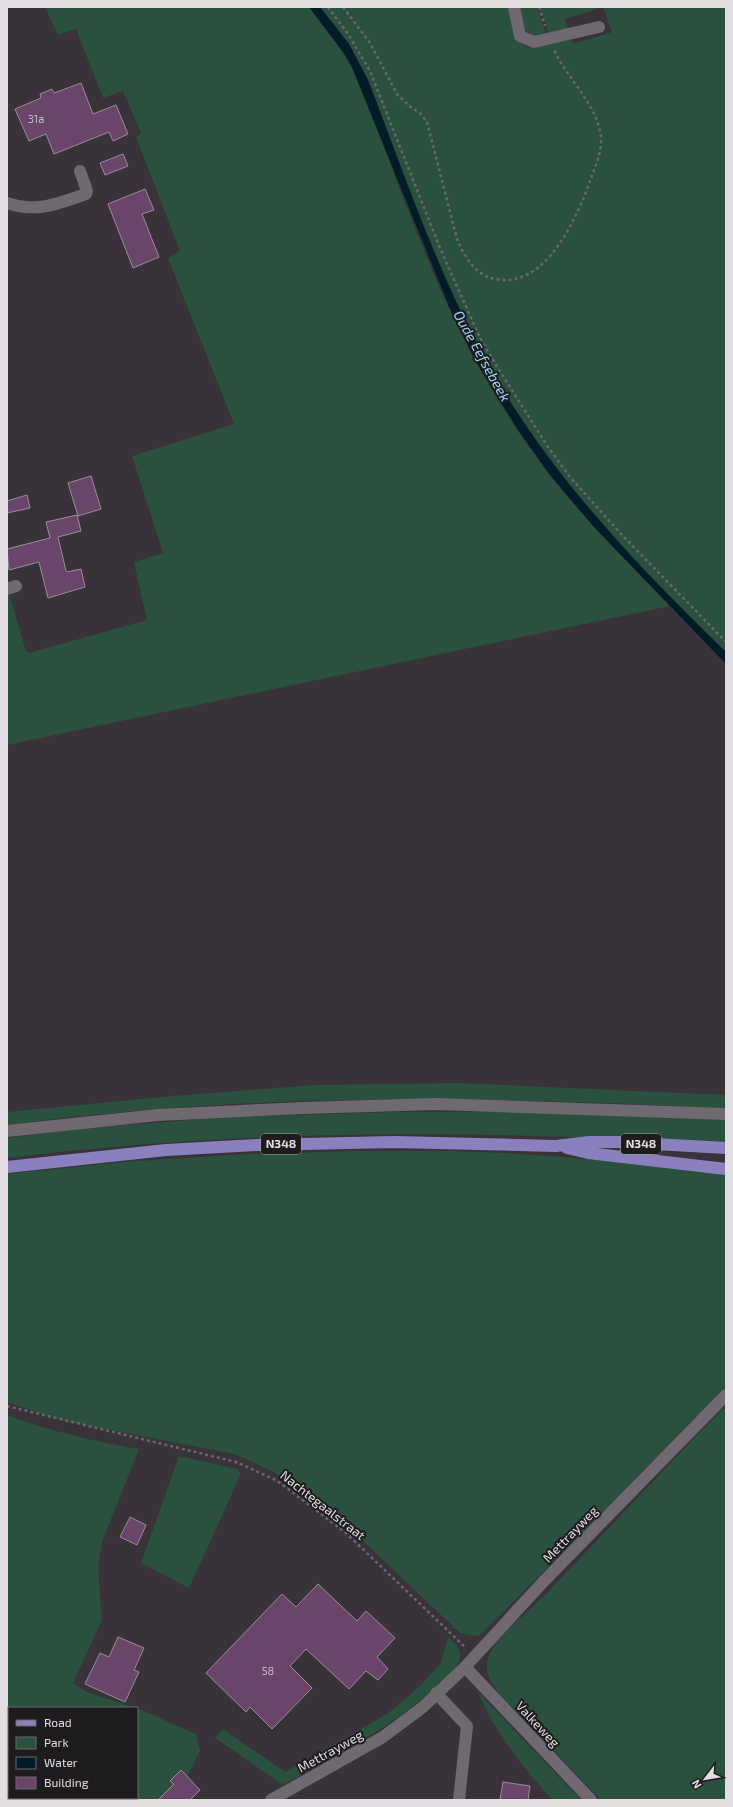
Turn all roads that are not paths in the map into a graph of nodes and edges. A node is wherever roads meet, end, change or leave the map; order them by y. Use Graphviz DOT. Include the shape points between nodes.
graph roads {
  1 [pos="514,7"];
  2 [pos="598,27"];
  3 [pos="80,171"];
  4 [pos="7,203"];
  5 [pos="726,1114"];
  6 [pos="7,1131"];
  7 [pos="556,1146"];
  8 [pos="726,1148"];
  9 [pos="7,1167"];
  10 [pos="726,1169"];
  11 [pos="726,1395"];
  12 [pos="465,1667"];
  13 [pos="436,1693"];
  14 [pos="271,1800"];
  15 [pos="459,1800"];
  16 [pos="591,1800"];
  1 -- 2 [label="street" via="520,36 534,42"];
  3 -- 4 [label="street" via="86,194 41,208 24,208"];
  5 -- 6 [label="street" via="436,1104 158,1115"];
  7 -- 8 [label="main road, N348" via="619,1142"];
  7 -- 9 [label="main road, N348" via="394,1142 257,1145 166,1150"];
  7 -- 10 [label="main road, N348" via="588,1153"];
  11 -- 12 [label="street, Mettrayweg"];
  12 -- 13 [label="street, Mettrayweg"];
  12 -- 16 [label="street, Valkeweg"];
  13 -- 14 [label="street, Mettrayweg" via="407,1720 383,1737"];
  13 -- 15 [label="street" via="467,1726"];
}
